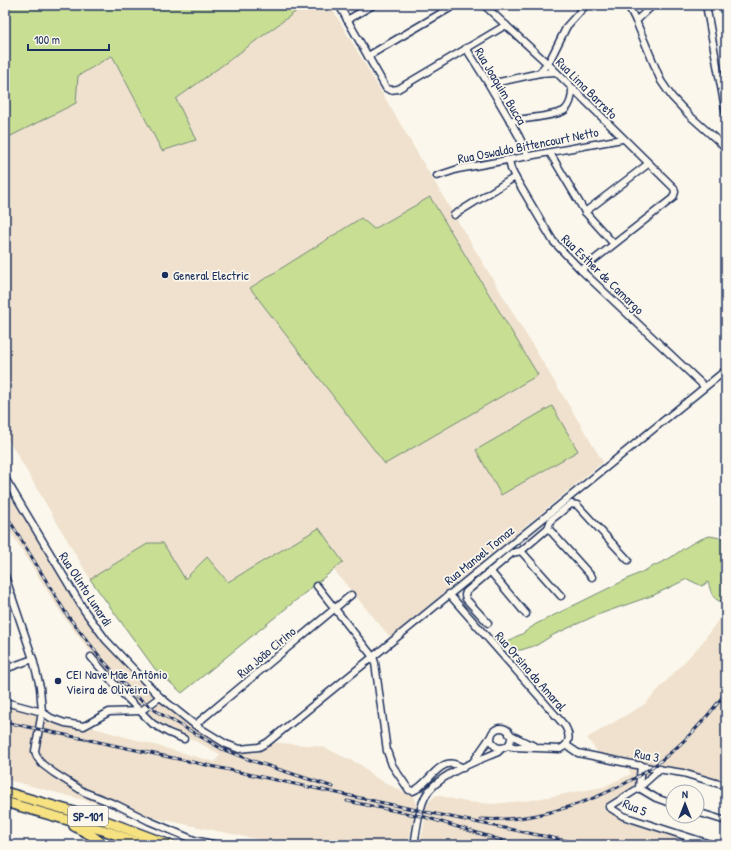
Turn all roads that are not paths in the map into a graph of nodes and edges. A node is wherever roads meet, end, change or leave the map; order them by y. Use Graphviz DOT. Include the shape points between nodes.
graph roads {
  1 [pos="338,5"];
  2 [pos="373,5"];
  3 [pos="455,5"];
  4 [pos="484,5"];
  5 [pos="575,5"];
  6 [pos="586,5"];
  7 [pos="628,5"];
  8 [pos="653,5"];
  9 [pos="706,5"];
  10 [pos="581,10"];
  11 [pos="347,20"];
  12 [pos="636,21"];
  13 [pos="506,25"];
  14 [pos="466,48"];
  15 [pos="368,56"];
  16 [pos="548,64"];
  17 [pos="555,72"];
  18 [pos="540,73"];
  19 [pos="490,84"];
  20 [pos="572,90"];
  21 [pos="578,95"];
  22 [pos="572,98"];
  23 [pos="726,114"];
  24 [pos="510,121"];
  25 [pos="622,139"];
  26 [pos="726,148"];
  27 [pos="550,153"];
  28 [pos="527,157"];
  29 [pos="509,160"];
  30 [pos="648,164"];
  31 [pos="437,176"];
  32 [pos="515,177"];
  33 [pos="585,212"];
  34 [pos="454,215"];
  35 [pos="613,243"];
  36 [pos="580,270"];
  37 [pos="726,370"];
  38 [pos="704,386"];
  39 [pos="5,478"];
  40 [pos="548,528"];
  41 [pos="520,536"];
  42 [pos="528,545"];
  43 [pos="521,551"];
  44 [pos="628,560"];
  45 [pos="490,571"];
  46 [pos="5,577"];
  47 [pos="592,577"];
  48 [pos="317,586"];
  49 [pos="449,594"];
  50 [pos="351,595"];
  51 [pos="560,596"];
  52 [pos="335,608"];
  53 [pos="526,614"];
  54 [pos="488,623"];
  55 [pos="91,657"];
  56 [pos="373,657"];
  57 [pos="33,659"];
  58 [pos="5,669"];
  59 [pos="160,697"];
  60 [pos="5,702"];
  61 [pos="141,711"];
  62 [pos="42,712"];
  63 [pos="195,725"];
  64 [pos="509,734"];
  65 [pos="491,736"];
  66 [pos="184,738"];
  67 [pos="268,742"];
  68 [pos="566,745"];
  69 [pos="504,747"];
  70 [pos="540,747"];
  71 [pos="472,764"];
  72 [pos="641,765"];
  73 [pos="463,768"];
  74 [pos="660,769"];
  75 [pos="726,786"];
  76 [pos="639,788"];
  77 [pos="5,792"];
  78 [pos="665,801"];
  79 [pos="5,802"];
  80 [pos="705,814"];
  81 [pos="57,817"];
  82 [pos="726,821"];
  83 [pos="104,845"];
  84 [pos="145,845"];
  85 [pos="170,845"];
  86 [pos="218,845"];
  87 [pos="414,845"];
  88 [pos="713,845"];
  1 -- 11 [label="street"];
  2 -- 11 [label="street"];
  3 -- 15 [label="street"];
  4 -- 13 [label="street, Rua Lima Barreto"];
  5 -- 10 [label="street"];
  6 -- 10 [label="street"];
  7 -- 12 [label="street"];
  8 -- 12 [label="street"];
  9 -- 23 [label="street"];
  10 -- 16 [label="street" via="567,26"];
  11 -- 15 [label="street"];
  12 -- 26 [label="street" via="661,81 672,97"];
  13 -- 14 [label="street"];
  13 -- 16 [label="street, Rua Lima Barreto"];
  14 -- 15 [label="street" via="398,89 390,90 386,88"];
  14 -- 19 [label="street, Rua Joaquim Bucca"];
  16 -- 17 [label="street, Rua Lima Barreto"];
  16 -- 18 [label="street"];
  17 -- 18 [label="street"];
  17 -- 20 [label="street, Rua Lima Barreto"];
  18 -- 19 [label="street"];
  19 -- 24 [label="street, Rua Joaquim Bucca"];
  20 -- 21 [label="street, Rua Lima Barreto"];
  20 -- 22 [label="street"];
  21 -- 22 [label="street"];
  21 -- 25 [label="street, Rua Lima Barreto"];
  22 -- 24 [label="street" via="567,108 561,112"];
  24 -- 28 [label="street, Rua Joaquim Bucca" via="525,147"];
  25 -- 27 [label="street, Rua Oswaldo Bittencourt Netto"];
  25 -- 30 [label="street, Rua Lima Barreto"];
  27 -- 28 [label="street, Rua Oswaldo Bittencourt Netto"];
  27 -- 33 [label="street"];
  28 -- 29 [label="street, Rua Oswaldo Bittencourt Netto"];
  29 -- 31 [label="street, Rua Oswaldo Bittencourt Netto" via="458,169"];
  29 -- 32 [label="street, Rua Esther de Camargo"];
  30 -- 33 [label="street"];
  30 -- 35 [label="street, Rua Lima Barreto" via="674,188 673,198"];
  32 -- 34 [label="street"];
  32 -- 36 [label="street, Rua Esther de Camargo" via="553,241"];
  33 -- 35 [label="street"];
  35 -- 36 [label="street"];
  36 -- 38 [label="street, Rua Esther de Camargo"];
  37 -- 38 [label="street, Rua Manoel Tomaz"];
  38 -- 41 [label="street, Rua Manoel Tomaz"];
  39 -- 59 [label="street, Rua Olinto Lunardi" via="84,610 106,640"];
  40 -- 42 [label="street"];
  40 -- 44 [label="street" via="551,520 571,504 575,504"];
  40 -- 47 [label="street"];
  41 -- 42 [label="street"];
  41 -- 49 [label="street, Rua Manoel Tomaz"];
  42 -- 43 [label="street"];
  43 -- 45 [label="street" via="512,553"];
  43 -- 51 [label="street"];
  45 -- 53 [label="street"];
  45 -- 54 [label="street" via="465,595"];
  46 -- 57 [label="street"];
  48 -- 52 [label="street"];
  49 -- 56 [label="street, Rua Manoel Tomaz"];
  49 -- 68 [label="street, Rua Orsina do Amaral" via="565,726 569,732"];
  50 -- 52 [label="street, Rua João Cirino"];
  52 -- 56 [label="street"];
  52 -- 63 [label="street, Rua João Cirino"];
  55 -- 61 [label="street"];
  56 -- 67 [label="street, Rua Manoel Tomaz"];
  56 -- 73 [label="street" via="389,759 408,790 417,790 447,764"];
  57 -- 58 [label="street"];
  57 -- 62 [label="street" via="40,687"];
  59 -- 61 [label="street"];
  59 -- 63 [label="street, Rua Olinto Lunardi"];
  60 -- 62 [label="street"];
  61 -- 62 [label="street" via="109,712 84,726 51,718"];
  61 -- 66 [label="street" via="153,724"];
  62 -- 86 [label="street" via="35,751 37,757 54,773 89,794 149,821 194,840"];
  63 -- 67 [label="street, Rua Olinto Lunardi" via="239,749 259,747"];
  64 -- 65 [label="street" via="499,728"];
  64 -- 69 [label="street" via="510,739"];
  64 -- 70 [label="street"];
  65 -- 69 [label="street" via="495,746"];
  65 -- 71 [label="street"];
  68 -- 70 [label="street" via="560,749"];
  68 -- 72 [label="street, Rua 3" via="578,753"];
  69 -- 70 [label="street"];
  69 -- 71 [label="street"];
  71 -- 73 [label="street"];
  72 -- 74 [label="street, Rua 3"];
  72 -- 76 [label="street"];
  73 -- 87 [label="street" via="436,783 426,795"];
  74 -- 75 [label="street, Rua 3"];
  74 -- 76 [label="street, Rua 5"];
  76 -- 78 [label="street"];
  76 -- 88 [label="street, Rua 5" via="609,807 622,816"];
  77 -- 85 [label="highway, SP-101" via="106,822"];
  79 -- 81 [label="highway, SP-101"];
  80 -- 82 [label="street"];
  81 -- 83 [label="highway"];
  81 -- 84 [label="highway, SP-101"];
}
